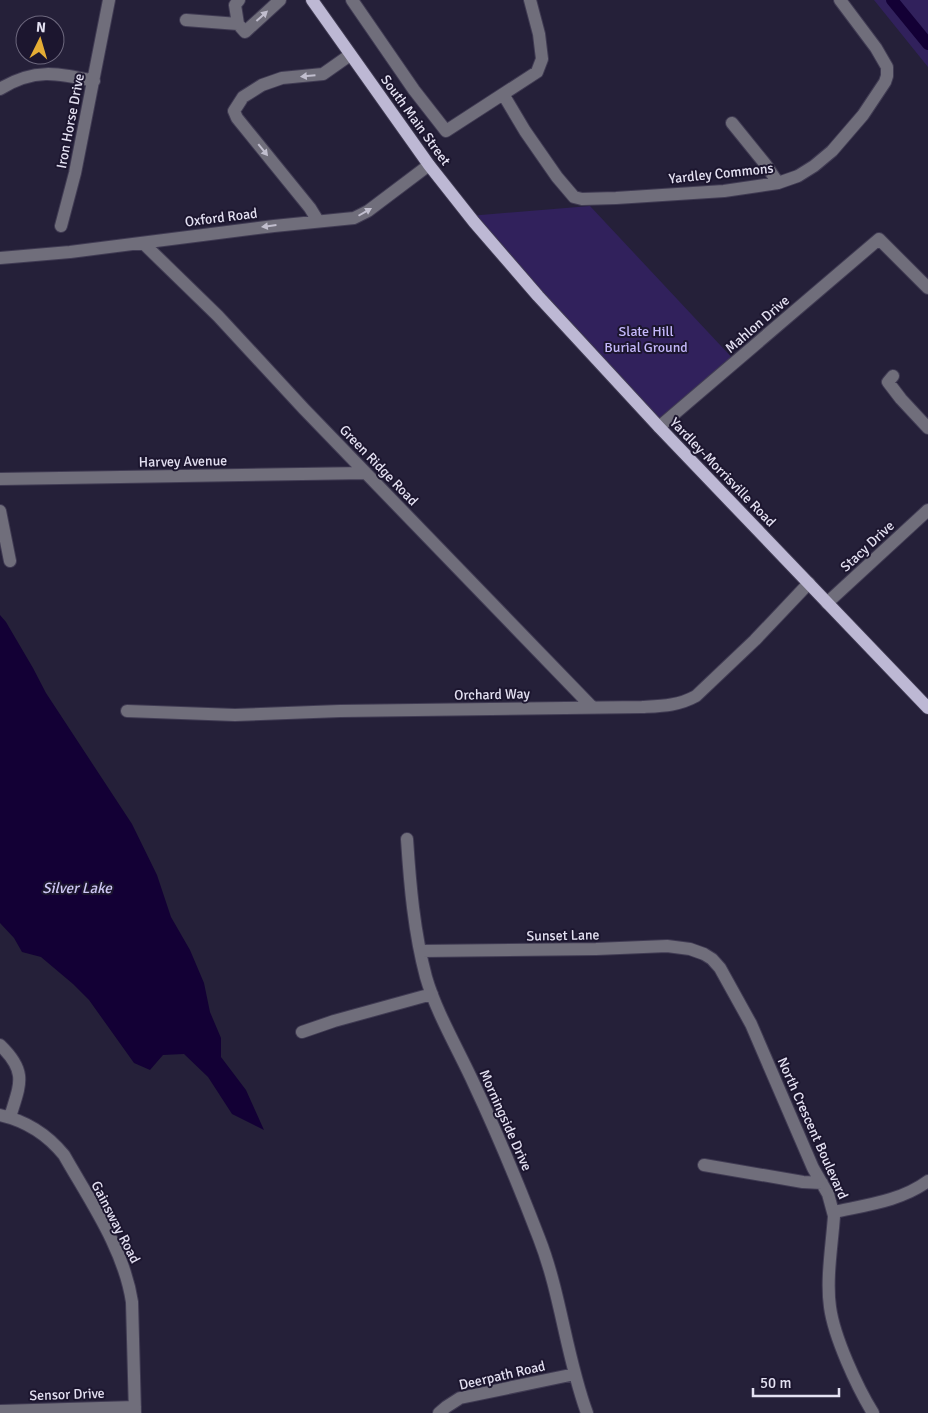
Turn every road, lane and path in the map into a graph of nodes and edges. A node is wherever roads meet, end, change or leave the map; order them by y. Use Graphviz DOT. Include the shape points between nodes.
graph roads {
  1 [pos="109,0"];
  2 [pos="239,0"];
  3 [pos="280,0"];
  4 [pos="312,0"];
  5 [pos="352,0"];
  6 [pos="530,0"];
  7 [pos="840,0"];
  8 [pos="186,20"];
  9 [pos="238,24"];
  10 [pos="350,55"];
  11 [pos="94,81"];
  12 [pos="0,89"];
  13 [pos="503,94"];
  14 [pos="732,124"];
  15 [pos="429,165"];
  16 [pos="778,184"];
  17 [pos="318,221"];
  18 [pos="62,226"];
  19 [pos="143,243"];
  20 [pos="500,253"];
  21 [pos="0,258"];
  22 [pos="928,288"];
  23 [pos="893,376"];
  24 [pos="659,427"];
  25 [pos="928,428"];
  26 [pos="366,474"];
  27 [pos="0,479"];
  28 [pos="928,510"];
  29 [pos="0,511"];
  30 [pos="10,561"];
  31 [pos="809,583"];
  32 [pos="827,603"];
  33 [pos="593,708"];
  34 [pos="928,708"];
  35 [pos="127,711"];
  36 [pos="407,839"];
  37 [pos="421,951"];
  38 [pos="704,954"];
  39 [pos="432,994"];
  40 [pos="302,1032"];
  41 [pos="0,1045"];
  42 [pos="5,1116"];
  43 [pos="704,1165"];
  44 [pos="928,1181"];
  45 [pos="822,1183"];
  46 [pos="834,1212"];
  47 [pos="575,1374"];
  48 [pos="135,1410"];
  49 [pos="0,1411"];
  50 [pos="439,1413"];
  51 [pos="587,1413"];
  52 [pos="873,1413"];
  1 -- 11 [label="street, Iron Horse Drive"];
  2 -- 9 [label="street" via="235,5"];
  9 -- 3 [label="street, one-way" via="245,32"];
  4 -- 10 [label="main road, South Main Street"];
  5 -- 13 [label="street" via="446,132"];
  6 -- 13 [label="street" via="542,59 537,72"];
  7 -- 16 [label="street, Yardley Commons" via="887,67 885,82 863,115 832,150 814,166"];
  8 -- 9 [label="street"];
  10 -- 15 [label="main road, South Main Street"];
  10 -- 17 [label="street, one-way" via="323,74 282,78 262,85 243,97 234,111"];
  11 -- 12 [label="street" via="66,75 31,75"];
  11 -- 18 [label="street, Iron Horse Drive"];
  13 -- 16 [label="street, Yardley Commons" via="546,162 574,197 616,198"];
  14 -- 16 [label="street"];
  17 -- 15 [label="street, Oxford Road, one-way" via="354,218 368,211"];
  15 -- 20 [label="main road, South Main Street"];
  17 -- 19 [label="street, Oxford Road, one-way"];
  19 -- 21 [label="street, Oxford Road"];
  19 -- 26 [label="street, Green Ridge Road" via="218,316"];
  20 -- 24 [label="main road, Yardley-Morrisville Road"];
  22 -- 24 [label="street, Mahlon Drive" via="879,239"];
  23 -- 25 [label="street" via="888,382"];
  24 -- 31 [label="main road, Yardley-Morrisville Road"];
  26 -- 27 [label="street, Harvey Avenue"];
  26 -- 33 [label="street, Green Ridge Road"];
  28 -- 32 [label="street, Stacy Drive"];
  29 -- 30 [label="street"];
  31 -- 32 [label="main road, Yardley-Morrisville Road"];
  31 -- 33 [label="street, Orchard Way" via="755,640 686,702 664,706"];
  32 -- 34 [label="main road, Yardley-Morrisville Road"];
  33 -- 35 [label="street, Orchard Way" via="236,715"];
  36 -- 37 [label="street, Morningside Drive"];
  37 -- 38 [label="street, Sunset Lane" via="678,946"];
  37 -- 39 [label="street, Morningside Drive"];
  38 -- 45 [label="street, North Crescent Boulevard" via="720,968 752,1024"];
  39 -- 40 [label="street"];
  39 -- 47 [label="street, Morningside Drive" via="540,1240 553,1278"];
  41 -- 42 [label="street" via="18,1065 20,1075 18,1092"];
  42 -- 48 [label="street, Gainsway Road" via="47,1136 64,1155 119,1255 132,1302"];
  43 -- 45 [label="street"];
  44 -- 46 [label="street" via="888,1200"];
  45 -- 46 [label="street, North Crescent Boulevard"];
  46 -- 52 [label="street, North Crescent Boulevard" via="830,1307 852,1372"];
  47 -- 50 [label="street, Deerpath Road" via="460,1398"];
  47 -- 51 [label="street, Morningside Drive"];
  48 -- 49 [label="street, Sensor Drive"];
}
